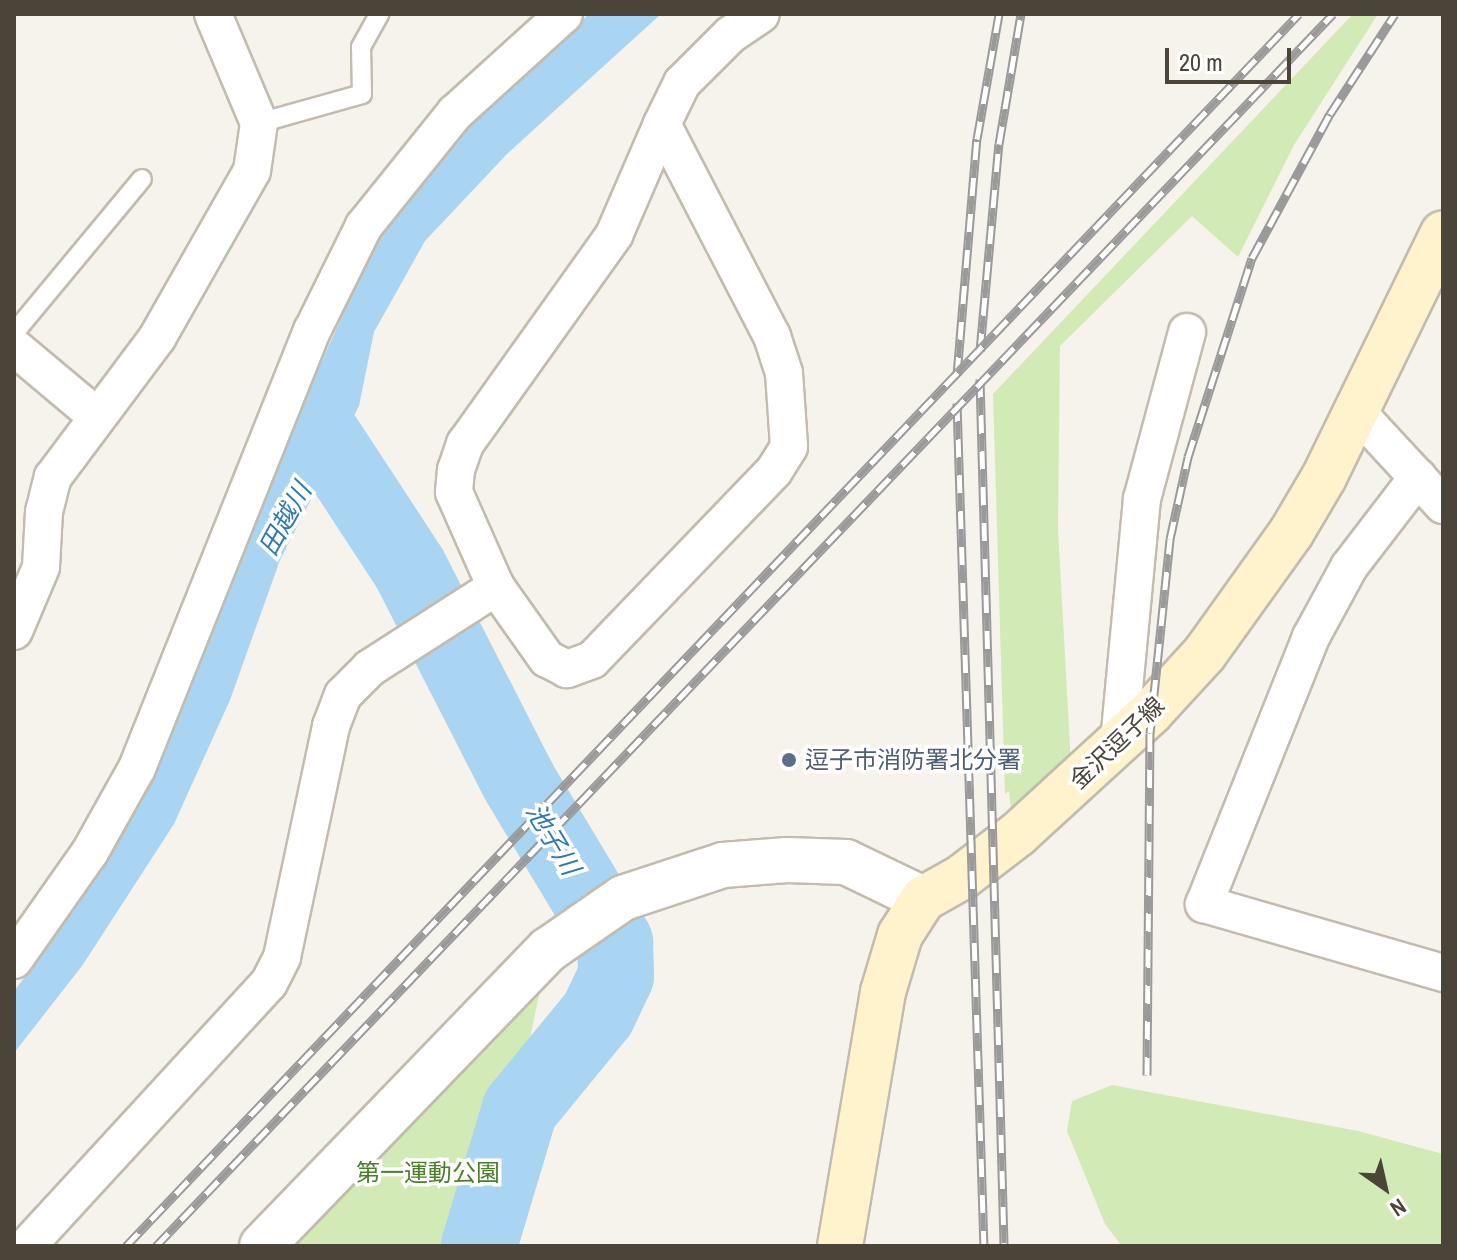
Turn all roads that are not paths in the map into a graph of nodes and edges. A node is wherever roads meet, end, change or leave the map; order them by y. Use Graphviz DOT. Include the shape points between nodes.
graph roads {
  1 [pos="213,14"];
  2 [pos="379,14"];
  3 [pos="564,14"];
  4 [pos="761,14"];
  5 [pos="259,123"];
  6 [pos="662,124"];
  7 [pos="142,179"];
  8 [pos="1443,233"];
  9 [pos="1187,332"];
  10 [pos="14,333"];
  11 [pos="14,347"];
  12 [pos="1357,412"];
  13 [pos="95,415"];
  14 [pos="1418,477"];
  15 [pos="1443,505"];
  16 [pos="496,587"];
  17 [pos="14,631"];
  18 [pos="1119,742"];
  19 [pos="923,899"];
  20 [pos="14,960"];
  21 [pos="1443,973"];
  22 [pos="27,1246"];
  23 [pos="262,1246"];
  24 [pos="840,1246"];
  1 -- 5 [label="street"];
  2 -- 5 [label="lane" via="361,47 362,94"];
  3 -- 20 [label="street" via="455,113 364,226 312,331 137,768 90,852"];
  4 -- 6 [label="street" via="730,35 682,83"];
  5 -- 13 [label="street" via="252,171 204,262 157,338"];
  6 -- 16 [label="street" via="614,235 465,444 454,492"];
  6 -- 16 [label="street" via="696,180 772,336 789,411 789,447 774,471 592,660 567,669 547,659"];
  7 -- 10 [label="lane"];
  8 -- 12 [label="main road, 金沢逗子線"];
  9 -- 18 [label="street" via="1142,499"];
  11 -- 13 [label="street"];
  12 -- 14 [label="street"];
  12 -- 18 [label="main road, 金沢逗子線" via="1255,587 1205,653"];
  13 -- 17 [label="street" via="53,477 44,512 41,567"];
  14 -- 15 [label="street"];
  14 -- 21 [label="street" via="1349,567 1311,637 1204,904"];
  16 -- 22 [label="street" via="370,668 339,705 282,957 269,983"];
  18 -- 19 [label="main road, 金沢逗子線" via="1018,834"];
  19 -- 23 [label="street" via="846,862 723,865 650,887 597,912 548,950"];
  19 -- 24 [label="main road, 金沢逗子線" via="900,935 883,992"];
}
